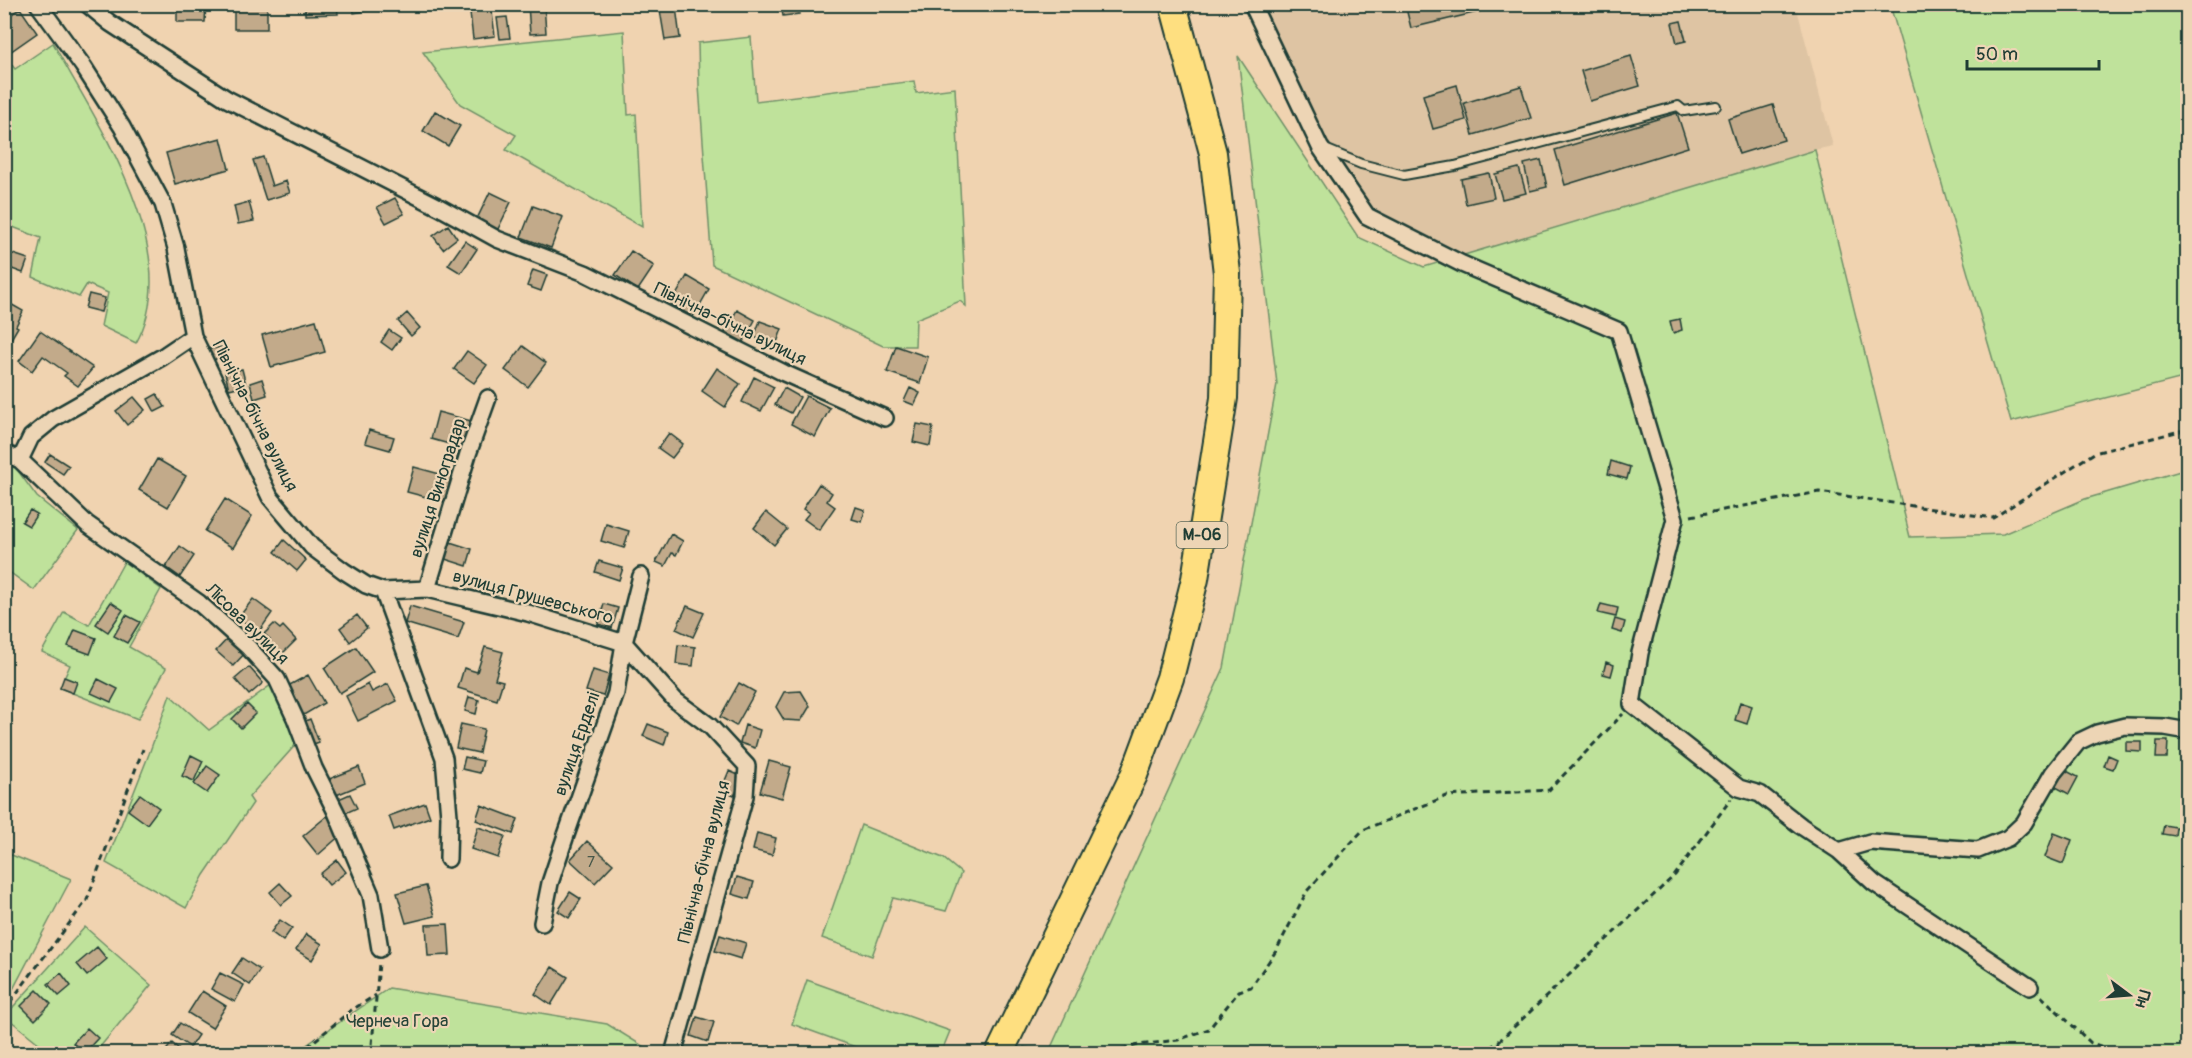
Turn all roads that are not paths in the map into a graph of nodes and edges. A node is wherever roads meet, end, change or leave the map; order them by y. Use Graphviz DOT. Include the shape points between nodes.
graph roads {
  1 [pos="38,4"];
  2 [pos="87,4"];
  3 [pos="1173,4"];
  4 [pos="1252,4"];
  5 [pos="1716,106"];
  6 [pos="1320,147"];
  7 [pos="193,336"];
  8 [pos="488,398"];
  9 [pos="885,418"];
  10 [pos="4,453"];
  11 [pos="20,460"];
  12 [pos="641,576"];
  13 [pos="427,589"];
  14 [pos="383,591"];
  15 [pos="624,643"];
  16 [pos="682,705"];
  17 [pos="2187,731"];
  18 [pos="1839,851"];
  19 [pos="448,859"];
  20 [pos="542,923"];
  21 [pos="380,949"];
  22 [pos="2030,987"];
  23 [pos="673,1053"];
  24 [pos="999,1053"];
  1 -- 7 [label="street, Північна-бічна вулиця" via="122,127 163,204"];
  2 -- 9 [label="street, Північна-бічна вулиця" via="227,99 497,239 585,273 784,373"];
  3 -- 24 [label="highway, М-06" via="1213,153 1227,273 1224,398 1195,579 1170,678 1134,775"];
  4 -- 6 [label="street"];
  5 -- 6 [label="lane" via="1684,111 1678,106 1455,166 1404,175 1361,164"];
  6 -- 18 [label="street" via="1367,216 1462,264 1619,331 1675,519 1640,653 1632,704 1739,788 1760,794"];
  7 -- 11 [label="street" via="53,419 31,437"];
  7 -- 14 [label="street, Північна-бічна вулиця" via="270,497 312,547 366,585"];
  8 -- 13 [label="street, вулиця Виноградар"];
  10 -- 11 [label="street"];
  11 -- 21 [label="street, Лісова вулиця" via="87,524 199,603 248,647 277,680 371,895"];
  12 -- 15 [label="street, вулиця Ерделі"];
  13 -- 14 [label="street, вулиця Грушевського"];
  13 -- 15 [label="street, вулиця Грушевського" via="528,613"];
  14 -- 19 [label="street" via="444,758"];
  15 -- 16 [label="street, вулиця Грушевського"];
  15 -- 20 [label="street, вулиця Ерделі" via="616,693 550,883"];
  16 -- 23 [label="street, Північна-бічна вулиця" via="710,726 747,766 745,796"];
  17 -- 18 [label="street" via="2125,726 2078,742 2053,773 2024,823 2008,838 1978,850 1870,842"];
  18 -- 22 [label="street" via="1874,883"];
}
